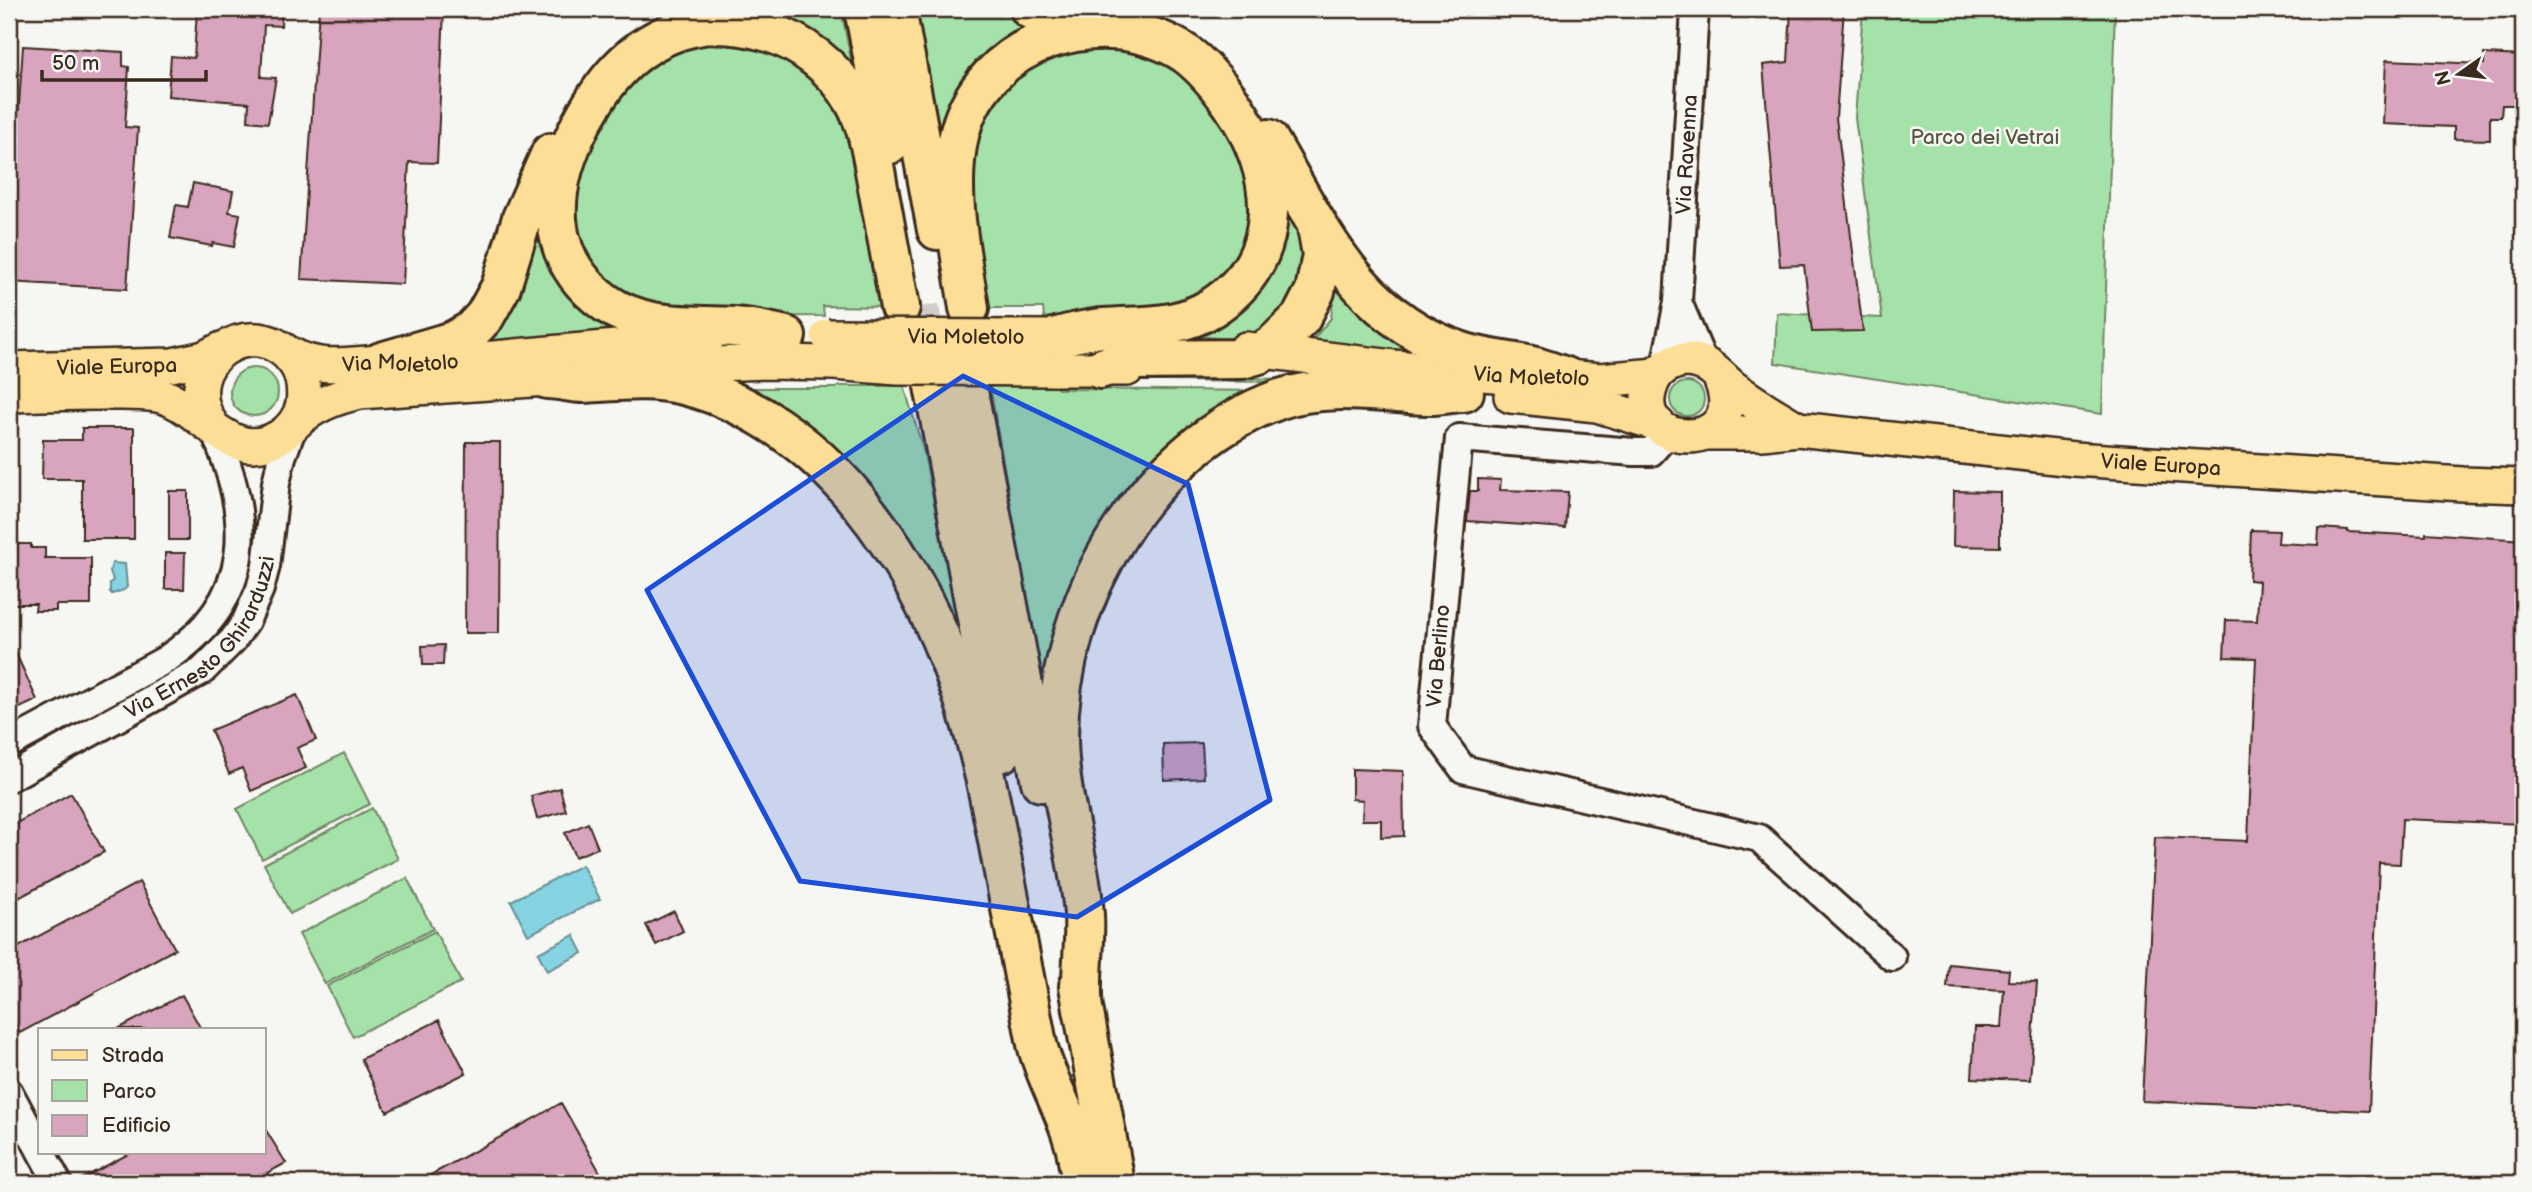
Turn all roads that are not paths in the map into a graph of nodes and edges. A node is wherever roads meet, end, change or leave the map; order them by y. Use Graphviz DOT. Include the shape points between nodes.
graph roads {
  1 [pos="697,9"];
  2 [pos="864,9"];
  3 [pos="896,9"];
  4 [pos="1030,9"];
  5 [pos="1695,9"];
  6 [pos="1309,210"];
  7 [pos="1678,302"];
  8 [pos="935,307"];
  9 [pos="786,336"];
  10 [pos="280,348"];
  11 [pos="1052,348"];
  12 [pos="222,349"];
  13 [pos="831,349"];
  14 [pos="1265,351"];
  15 [pos="381,362"];
  16 [pos="9,369"];
  17 [pos="1100,369"];
  18 [pos="1661,371"];
  19 [pos="1712,371"];
  20 [pos="1566,377"];
  21 [pos="547,379"];
  22 [pos="1464,392"];
  23 [pos="9,395"];
  24 [pos="294,424"];
  25 [pos="212,426"];
  26 [pos="1663,429"];
  27 [pos="1798,429"];
  28 [pos="1706,433"];
  29 [pos="2523,486"];
  30 [pos="9,744"];
  31 [pos="9,778"];
  32 [pos="1892,957"];
  33 [pos="1083,1010"];
  34 [pos="9,1092"];
  35 [pos="38,1145"];
  36 [pos="1075,1146"];
  37 [pos="43,1154"];
  38 [pos="58,1183"];
  39 [pos="1082,1183"];
  40 [pos="1115,1183"];
  1 -- 15 [label="highway" via="631,41 592,80 538,180 501,287 479,324 453,341"];
  2 -- 8 [label="highway"];
  3 -- 8 [label="highway"];
  4 -- 6 [label="highway" via="1144,23 1194,44 1240,94"];
  5 -- 7 [label="street, Via Ravenna"];
  6 -- 14 [label="highway" via="1321,245 1318,281 1301,318"];
  6 -- 20 [label="highway" via="1358,285 1407,326 1462,352"];
  7 -- 18 [label="street, Via Ravenna"];
  7 -- 19 [label="street"];
  8 -- 9 [label="highway" via="855,102 844,87 809,53 776,34 728,25 688,28 633,55 593,103 568,150 558,183 559,236 569,261 587,285 608,305 634,318"];
  8 -- 11 [label="highway" via="955,205 961,129 978,94 1007,62 1048,37 1093,29 1156,39 1201,67 1247,128 1267,187 1264,238 1242,281 1203,313 1162,326 1085,330"];
  9 -- 13 [label="main road, Via Moletolo"];
  9 -- 15 [label="main road, Via Moletolo" via="419,365"];
  10 -- 12 [label="main road, Via Moletolo" via="246,340"];
  10 -- 15 [label="main road, Via Moletolo" via="299,360 321,365"];
  10 -- 24 [label="main road" via="297,367 303,383 302,409"];
  11 -- 13 [label="main road, Via Moletolo, bridge"];
  11 -- 14 [label="main road, Via Moletolo" via="1177,343"];
  11 -- 17 [label="main road, Via Moletolo"];
  12 -- 16 [label="main road, Viale Europa" via="172,365"];
  12 -- 25 [label="main road" via="205,369 200,386 203,411"];
  13 -- 21 [label="main road, Via Moletolo" via="741,362 584,370"];
  14 -- 17 [label="highway" via="1242,359 1121,361"];
  14 -- 20 [label="main road, Via Moletolo" via="1459,373"];
  17 -- 22 [label="main road, Via Moletolo" via="1320,373 1432,383"];
  18 -- 19 [label="main road, Via Moletolo" via="1678,361 1691,360"];
  18 -- 20 [label="main road, Via Moletolo" via="1600,380"];
  18 -- 26 [label="main road" via="1651,383 1648,398 1650,412"];
  19 -- 27 [label="main road"];
  19 -- 28 [label="main road" via="1725,390 1723,413"];
  21 -- 24 [label="main road, Via Moletolo" via="360,392 317,406"];
  21 -- 36 [label="highway" via="667,382 740,406 813,453 847,487 880,531 932,620 967,709 989,795 1037,1044"];
  22 -- 26 [label="main road, Via Moletolo" via="1597,405"];
  22 -- 33 [label="highway" via="1328,391 1281,399 1213,433 1174,465 1113,543 1079,620 1059,718 1061,783 1084,915"];
  23 -- 25 [label="main road, Viale Europa" via="157,395 183,405"];
  24 -- 25 [label="main road, Via Moletolo" via="274,440 249,445 225,438"];
  24 -- 31 [label="street, Via Ernesto Ghirarduzzi" via="276,483 260,589 233,640 202,671"];
  25 -- 30 [label="street, Via Ernesto Ghirarduzzi" via="234,482 241,537 234,576 217,613 189,644 165,660"];
  26 -- 28 [label="main road, Via Moletolo" via="1681,437"];
  26 -- 32 [label="street, Via Berlino" via="1651,452 1459,438 1432,726 1463,769 1759,838"];
  27 -- 28 [label="main road, Via Moletolo"];
  27 -- 29 [label="main road, Viale Europa" via="2074,459"];
  33 -- 36 [label="highway" via="986,487 986,419 950,386 940,435"];
  33 -- 40 [label="highway"];
  34 -- 35 [label="street"];
  36 -- 39 [label="highway"];
  37 -- 38 [label="street"];
}
